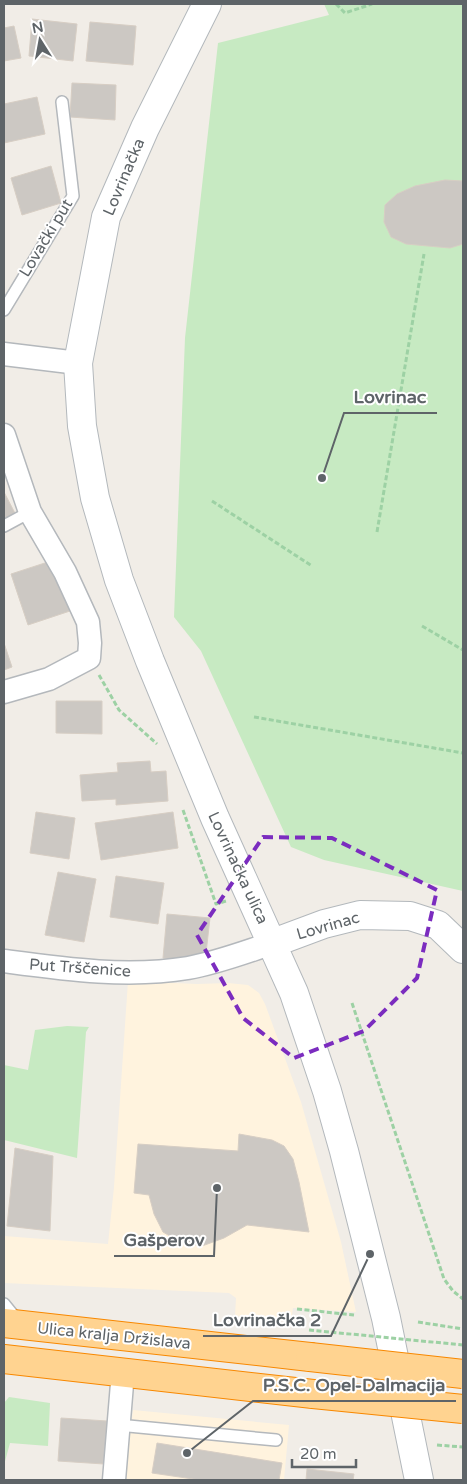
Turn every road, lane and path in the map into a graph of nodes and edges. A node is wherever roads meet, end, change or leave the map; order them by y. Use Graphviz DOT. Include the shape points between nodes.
graph roads {
  1 [pos="207,4"];
  2 [pos="336,4"];
  3 [pos="372,4"];
  4 [pos="62,102"];
  5 [pos="424,254"];
  6 [pos="4,310"];
  7 [pos="4,354"];
  8 [pos="78,363"];
  9 [pos="4,435"];
  10 [pos="212,501"];
  11 [pos="30,512"];
  12 [pos="4,526"];
  13 [pos="378,532"];
  14 [pos="312,566"];
  15 [pos="422,626"];
  16 [pos="463,650"];
  17 [pos="88,658"];
  18 [pos="4,692"];
  19 [pos="254,717"];
  20 [pos="162,750"];
  21 [pos="463,753"];
  22 [pos="181,804"];
  23 [pos="234,898"];
  24 [pos="273,943"];
  25 [pos="463,949"];
  26 [pos="4,961"];
  27 [pos="352,1003"];
  28 [pos="463,1299"];
  29 [pos="4,1304"];
  30 [pos="296,1309"];
  31 [pos="354,1315"];
  32 [pos="418,1322"];
  33 [pos="13,1324"];
  34 [pos="463,1329"];
  35 [pos="309,1330"];
  36 [pos="463,1345"];
  37 [pos="4,1359"];
  38 [pos="123,1372"];
  39 [pos="463,1374"];
  40 [pos="463,1409"];
  41 [pos="118,1425"];
  42 [pos="276,1440"];
  43 [pos="437,1445"];
  44 [pos="463,1447"];
  45 [pos="118,1480"];
  46 [pos="419,1480"];
  1 -- 8 [label="street, Lovrinačka" via="145,128 106,217"];
  2 -- 3 [label="path" via="344,13"];
  4 -- 6 [label="lane, Lovački put" via="73,196"];
  5 -- 13 [label="path"];
  7 -- 8 [label="street"];
  8 -- 24 [label="street, Lovrinačka ulica" via="82,426 95,498 119,580 215,818"];
  9 -- 11 [label="street"];
  10 -- 14 [label="path"];
  11 -- 12 [label="lane"];
  11 -- 17 [label="street" via="65,572 88,622"];
  15 -- 16 [label="path"];
  17 -- 18 [label="street" via="49,679"];
  17 -- 20 [label="path" via="119,710"];
  19 -- 21 [label="path"];
  22 -- 23 [label="path" via="216,904"];
  24 -- 25 [label="street, Lovrinac" via="360,915 410,916 438,925"];
  24 -- 26 [label="street, Put Trščenice" via="187,968 125,973"];
  24 -- 46 [label="street, Lovrinačka ulica" via="327,1090 387,1325"];
  27 -- 28 [label="path" via="444,1279"];
  29 -- 33 [label="lane"];
  30 -- 31 [label="path"];
  32 -- 34 [label="path"];
  33 -- 39 [label="highway, Ulica kralja Držislava, bridge"];
  35 -- 36 [label="path, bridge"];
  37 -- 38 [label="highway"];
  38 -- 40 [label="highway, bridge"];
  38 -- 41 [label="street"];
  41 -- 42 [label="lane"];
  41 -- 45 [label="street"];
  43 -- 44 [label="path"];
}
